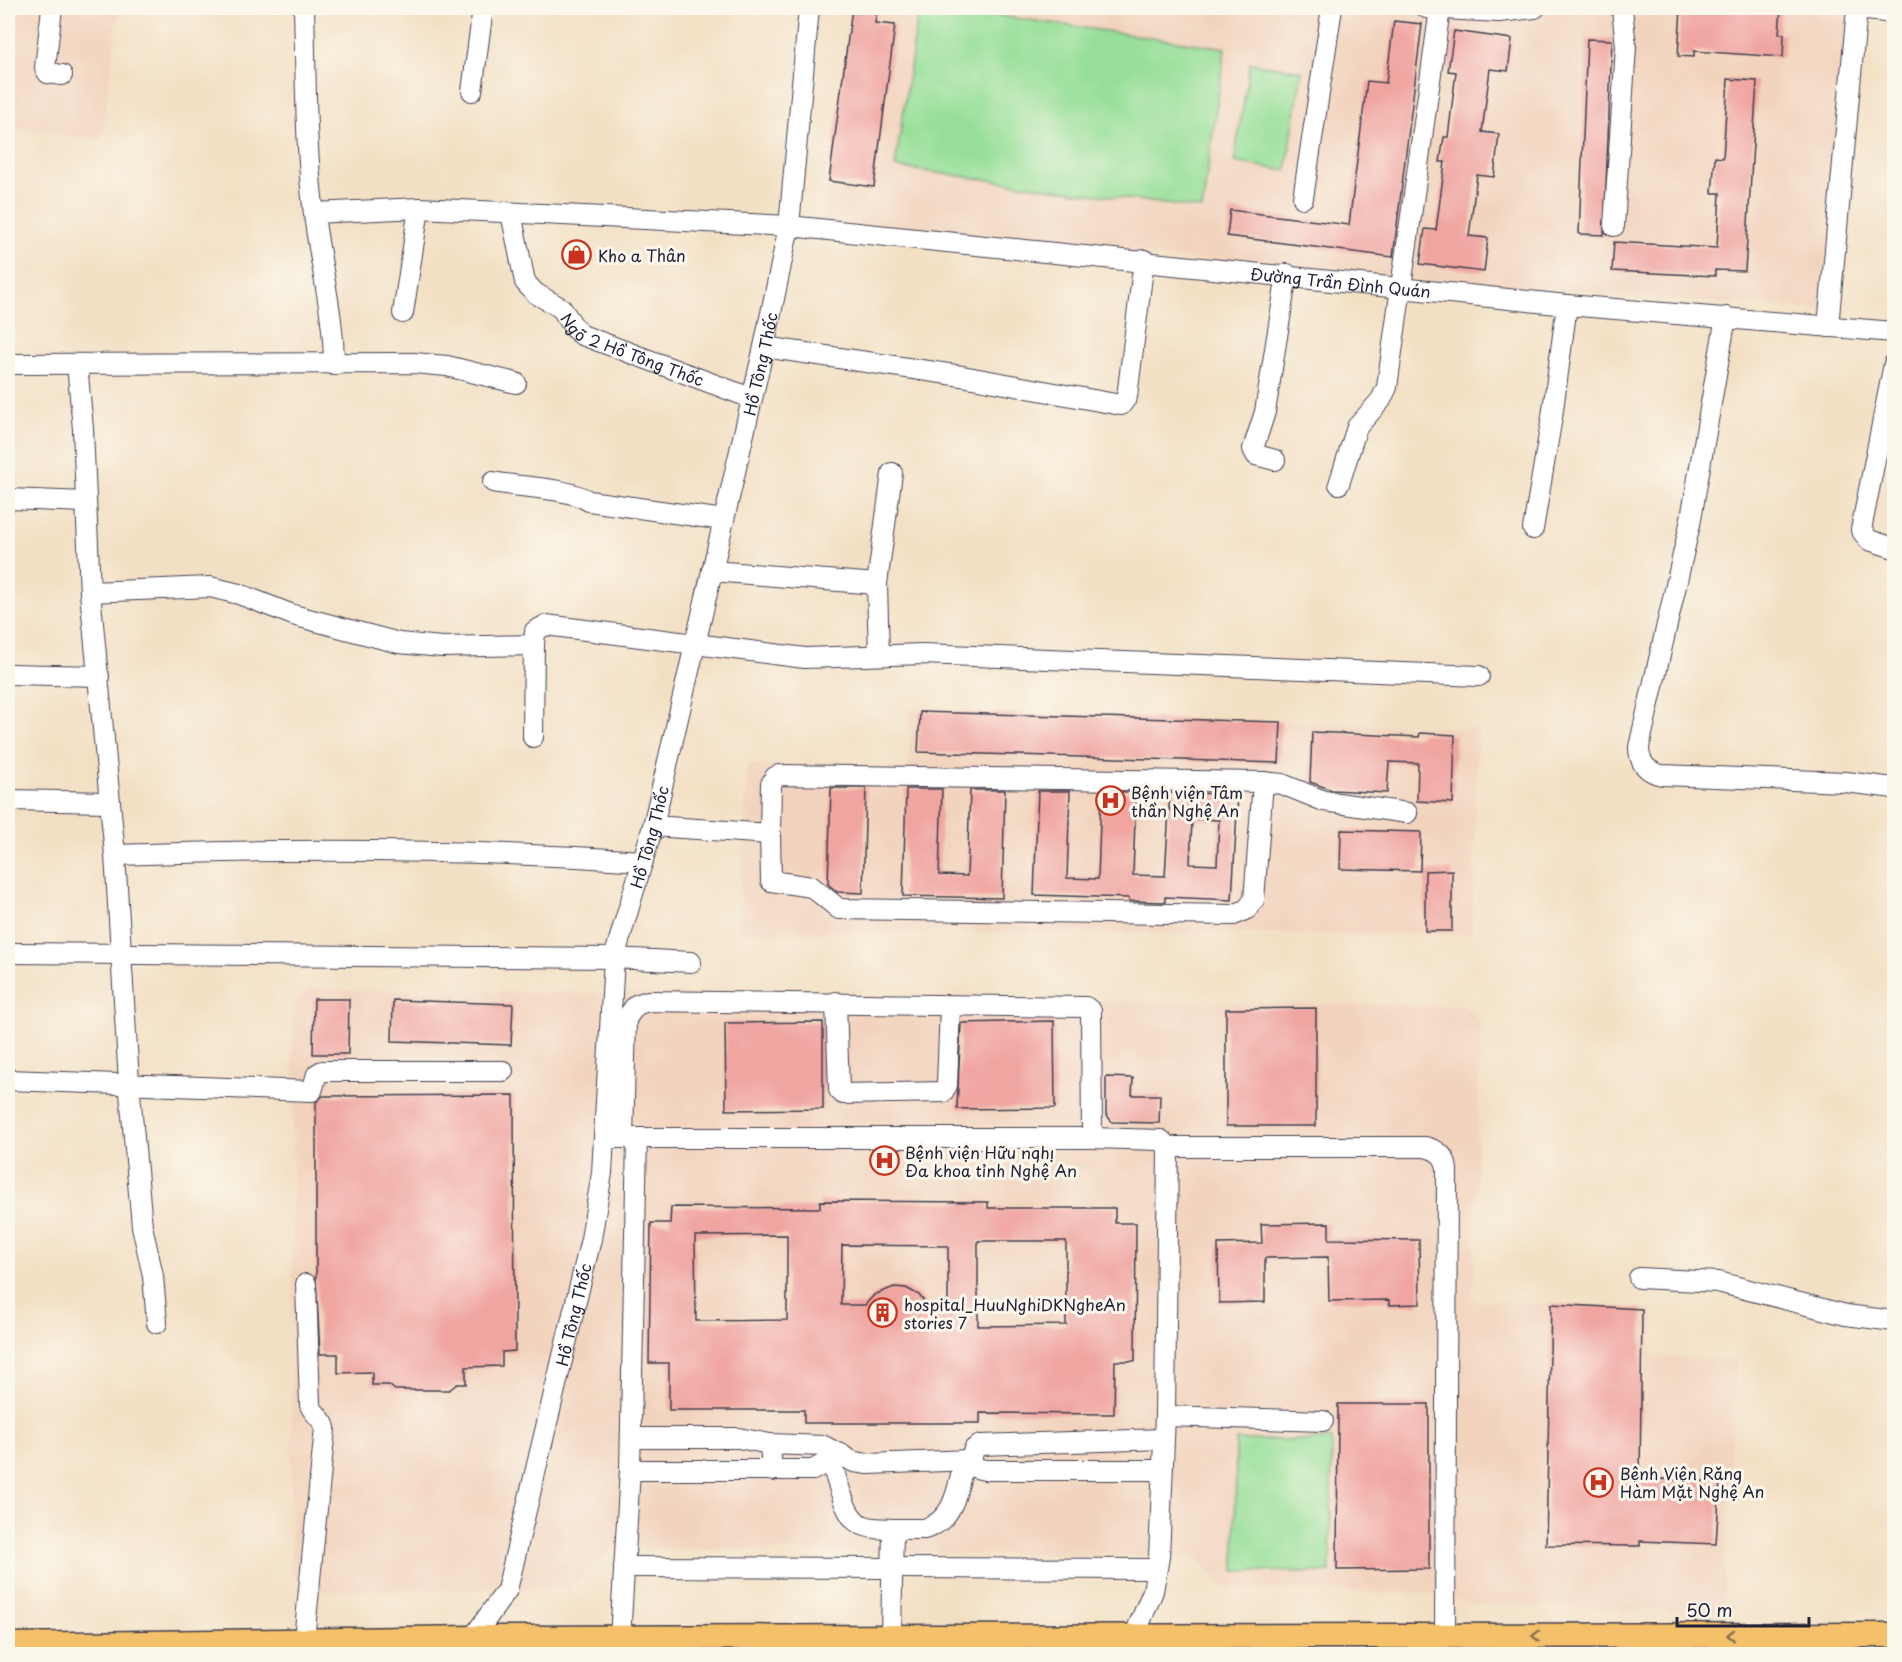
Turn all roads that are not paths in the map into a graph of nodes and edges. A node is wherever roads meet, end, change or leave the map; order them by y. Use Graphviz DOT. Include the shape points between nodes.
graph roads {
  1 [pos="52,8"];
  2 [pos="304,8"];
  3 [pos="483,8"];
  4 [pos="809,8"];
  5 [pos="1332,8"];
  6 [pos="1433,8"];
  7 [pos="1535,8"];
  8 [pos="1623,8"];
  9 [pos="1857,8"];
  10 [pos="1894,13"];
  11 [pos="62,75"];
  12 [pos="472,91"];
  13 [pos="1303,198"];
  14 [pos="419,208"];
  15 [pos="314,213"];
  16 [pos="511,213"];
  17 [pos="789,226"];
  18 [pos="1614,226"];
  19 [pos="1144,260"];
  20 [pos="1287,274"];
  21 [pos="1401,286"];
  22 [pos="1567,305"];
  23 [pos="403,313"];
  24 [pos="1726,317"];
  25 [pos="1828,327"];
  26 [pos="1894,332"];
  27 [pos="764,347"];
  28 [pos="8,364"];
  29 [pos="77,364"];
  30 [pos="1894,364"];
  31 [pos="334,365"];
  32 [pos="516,383"];
  33 [pos="751,398"];
  34 [pos="1275,460"];
  35 [pos="892,473"];
  36 [pos="492,482"];
  37 [pos="1339,484"];
  38 [pos="8,499"];
  39 [pos="86,502"];
  40 [pos="724,520"];
  41 [pos="1533,529"];
  42 [pos="1894,548"];
  43 [pos="712,571"];
  44 [pos="877,584"];
  45 [pos="90,592"];
  46 [pos="695,644"];
  47 [pos="534,645"];
  48 [pos="879,655"];
  49 [pos="8,674"];
  50 [pos="99,676"];
  51 [pos="1479,676"];
  52 [pos="533,737"];
  53 [pos="1263,782"];
  54 [pos="1894,788"];
  55 [pos="8,800"];
  56 [pos="109,802"];
  57 [pos="1407,813"];
  58 [pos="653,826"];
  59 [pos="770,834"];
  60 [pos="115,855"];
  61 [pos="643,861"];
  62 [pos="8,953"];
  63 [pos="121,953"];
  64 [pos="614,957"];
  65 [pos="691,962"];
  66 [pos="836,1002"];
  67 [pos="950,1007"];
  68 [pos="504,1071"];
  69 [pos="8,1080"];
  70 [pos="129,1082"];
  71 [pos="622,1138"];
  72 [pos="1092,1138"];
  73 [pos="1168,1147"];
  74 [pos="1639,1278"];
  75 [pos="306,1284"];
  76 [pos="1894,1321"];
  77 [pos="157,1323"];
  78 [pos="1165,1416"];
  79 [pos="1323,1421"];
  80 [pos="631,1438"];
  81 [pos="1164,1439"];
  82 [pos="770,1444"];
  83 [pos="836,1458"];
  84 [pos="967,1460"];
  85 [pos="630,1470"];
  86 [pos="772,1470"];
  87 [pos="1162,1470"];
  88 [pos="893,1528"];
  89 [pos="624,1567"];
  90 [pos="1156,1569"];
  91 [pos="892,1570"];
  92 [pos="1894,1635"];
  93 [pos="1445,1636"];
  94 [pos="891,1637"];
  95 [pos="620,1639"];
  96 [pos="304,1640"];
  97 [pos="8,1645"];
  98 [pos="1477,1645"];
  99 [pos="467,1646"];
  100 [pos="1133,1647"];
  1 -- 11 [label="street" via="45,68 48,73"];
  2 -- 15 [label="street" via="305,94"];
  3 -- 12 [label="street"];
  4 -- 17 [label="street, Hồ Tông Thốc"];
  5 -- 13 [label="street"];
  6 -- 7 [label="street" via="1499,12"];
  6 -- 21 [label="street"];
  8 -- 18 [label="street" via="1626,47"];
  9 -- 10 [label="street"];
  9 -- 25 [label="street"];
  14 -- 15 [label="street, Đường Trần Đình Quán"];
  14 -- 16 [label="street, Đường Trần Đình Quán"];
  14 -- 23 [label="street"];
  15 -- 31 [label="street"];
  16 -- 17 [label="street, Đường Trần Đình Quán"];
  16 -- 33 [label="street, Ngõ 2 Hồ Tông Thốc" via="522,274 535,293 561,308 582,335"];
  17 -- 19 [label="street, Đường Trần Đình Quán"];
  17 -- 27 [label="street, Hồ Tông Thốc"];
  19 -- 20 [label="street, Đường Trần Đình Quán"];
  19 -- 27 [label="street" via="1127,397 1121,405 962,376"];
  20 -- 21 [label="street, Đường Trần Đình Quán"];
  20 -- 34 [label="street" via="1265,412 1253,450 1256,455"];
  21 -- 22 [label="street, Đường Trần Đình Quán"];
  21 -- 37 [label="street" via="1387,387 1357,427"];
  22 -- 24 [label="street, Đường Trần Đình Quán"];
  22 -- 41 [label="street"];
  24 -- 25 [label="street, Đường Trần Đình Quán"];
  24 -- 54 [label="street" via="1690,524 1639,747 1640,758 1649,771 1662,775 1846,782"];
  25 -- 26 [label="street, Đường Trần Đình Quán"];
  27 -- 33 [label="street, Hồ Tông Thốc"];
  28 -- 29 [label="street"];
  29 -- 31 [label="street"];
  29 -- 39 [label="street"];
  30 -- 42 [label="street" via="1861,530 1869,540"];
  31 -- 32 [label="street" via="431,364"];
  33 -- 40 [label="street, Hồ Tông Thốc"];
  35 -- 44 [label="street"];
  36 -- 40 [label="street" via="575,492 590,501"];
  38 -- 39 [label="street"];
  39 -- 45 [label="street"];
  40 -- 43 [label="street, Hồ Tông Thốc"];
  43 -- 44 [label="street"];
  43 -- 46 [label="street, Hồ Tông Thốc"];
  44 -- 48 [label="street"];
  45 -- 47 [label="street" via="210,587 293,615 399,643 442,647"];
  45 -- 50 [label="street"];
  46 -- 47 [label="street" via="546,625 536,631"];
  46 -- 48 [label="street" via="805,658"];
  46 -- 58 [label="street, Hồ Tông Thốc"];
  47 -- 52 [label="street"];
  48 -- 51 [label="street"];
  49 -- 50 [label="street"];
  50 -- 56 [label="street"];
  53 -- 57 [label="street" via="1282,784 1324,801"];
  53 -- 59 [label="street" via="779,776 771,784"];
  53 -- 59 [label="street" via="1255,895 1247,909 1234,915 839,909 812,887 771,881"];
  55 -- 56 [label="street"];
  56 -- 60 [label="street"];
  58 -- 59 [label="street"];
  58 -- 61 [label="street, Hồ Tông Thốc"];
  60 -- 61 [label="street" via="261,849 476,852"];
  60 -- 63 [label="street"];
  61 -- 64 [label="street, Hồ Tông Thốc"];
  62 -- 63 [label="street"];
  63 -- 64 [label="street"];
  63 -- 70 [label="street"];
  64 -- 65 [label="street"];
  64 -- 71 [label="street, Hồ Tông Thốc"];
  66 -- 67 [label="street"];
  66 -- 67 [label="street" via="839,1089 843,1094 943,1092 947,1085"];
  66 -- 71 [label="street" via="648,1001 636,1005 628,1013 625,1026"];
  67 -- 72 [label="street" via="1090,1009"];
  68 -- 70 [label="street" via="322,1071 317,1074 314,1089 302,1090"];
  69 -- 70 [label="street"];
  70 -- 77 [label="street" via="142,1226 153,1276"];
  71 -- 72 [label="street"];
  71 -- 80 [label="street"];
  71 -- 99 [label="street, Hồ Tông Thốc" via="598,1207 507,1590"];
  72 -- 73 [label="street" via="1161,1140"];
  73 -- 78 [label="street"];
  73 -- 93 [label="street" via="1425,1147 1435,1149 1444,1159"];
  74 -- 76 [label="street" via="1718,1282 1846,1315"];
  75 -- 96 [label="street" via="310,1405 325,1428"];
  78 -- 79 [label="street"];
  78 -- 81 [label="street"];
  80 -- 82 [label="street" via="738,1438"];
  80 -- 85 [label="street"];
  81 -- 84 [label="street" via="980,1445"];
  81 -- 87 [label="street"];
  82 -- 83 [label="street" via="816,1445"];
  82 -- 86 [label="street"];
  83 -- 84 [label="street" via="868,1464"];
  83 -- 86 [label="street" via="813,1470"];
  83 -- 88 [label="street" via="849,1516 864,1527"];
  84 -- 87 [label="street" via="984,1470"];
  84 -- 88 [label="street" via="946,1516 924,1529"];
  85 -- 86 [label="street"];
  85 -- 89 [label="street"];
  87 -- 90 [label="street"];
  88 -- 91 [label="street"];
  89 -- 91 [label="street"];
  89 -- 95 [label="street"];
  90 -- 91 [label="street"];
  90 -- 100 [label="street" via="1153,1591"];
  91 -- 94 [label="street"];
  92 -- 98 [label="main road, one-way"];
  93 -- 98 [label="main road"];
  93 -- 100 [label="main road"];
  94 -- 95 [label="main road"];
  94 -- 100 [label="main road"];
  95 -- 99 [label="main road"];
  96 -- 97 [label="main road"];
  96 -- 99 [label="main road"];
}
